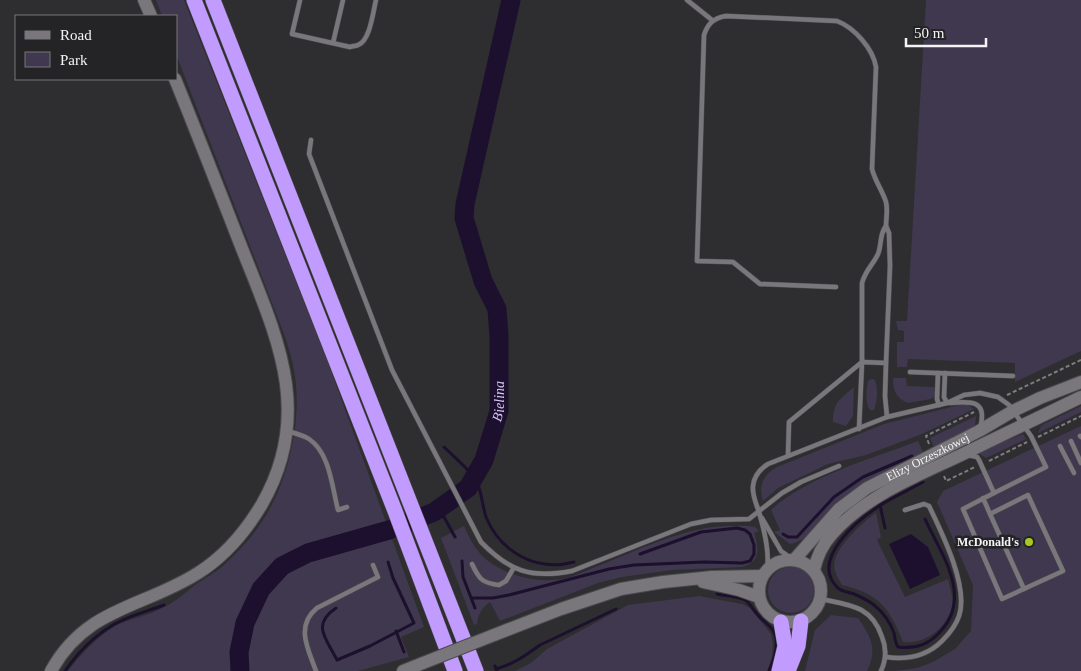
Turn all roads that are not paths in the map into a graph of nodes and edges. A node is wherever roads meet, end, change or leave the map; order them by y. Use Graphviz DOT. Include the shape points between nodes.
graph roads {
  1 [pos="144,0"];
  2 [pos="194,0"];
  3 [pos="213,0"];
  4 [pos="300,0"];
  5 [pos="343,0"];
  6 [pos="376,0"];
  7 [pos="687,0"];
  8 [pos="151,15"];
  9 [pos="712,20"];
  10 [pos="333,43"];
  11 [pos="175,80"];
  12 [pos="311,140"];
  13 [pos="886,226"];
  14 [pos="836,287"];
  15 [pos="862,362"];
  16 [pos="886,364"];
  17 [pos="910,372"];
  18 [pos="938,373"];
  19 [pos="945,373"];
  20 [pos="1013,376"];
  21 [pos="1081,382"];
  22 [pos="1081,397"];
  23 [pos="1040,398"];
  24 [pos="1004,400"];
  25 [pos="947,403"];
  26 [pos="939,405"];
  27 [pos="1062,406"];
  28 [pos="888,417"];
  29 [pos="1013,423"];
  30 [pos="859,428"];
  31 [pos="287,431"];
  32 [pos="979,431"];
  33 [pos="1032,438"];
  34 [pos="1070,441"];
  35 [pos="1060,446"];
  36 [pos="962,454"];
  37 [pos="788,455"];
  38 [pos="1081,463"];
  39 [pos="839,466"];
  40 [pos="1074,473"];
  41 [pos="994,493"];
  42 [pos="982,498"];
  43 [pos="347,507"];
  44 [pos="905,510"];
  45 [pos="759,512"];
  46 [pos="990,514"];
  47 [pos="793,560"];
  48 [pos="472,564"];
  49 [pos="373,565"];
  50 [pos="513,568"];
  51 [pos="814,570"];
  52 [pos="765,573"];
  53 [pos="696,580"];
  54 [pos="1024,589"];
  55 [pos="759,597"];
  56 [pos="821,599"];
  57 [pos="800,621"];
  58 [pos="781,622"];
  59 [pos="464,642"];
  60 [pos="886,657"];
  61 [pos="50,671"];
  62 [pos="316,671"];
  63 [pos="403,671"];
  64 [pos="454,671"];
  65 [pos="476,671"];
  66 [pos="484,671"];
  67 [pos="779,671"];
  68 [pos="788,671"];
  69 [pos="881,671"];
  1 -- 8 [label="main road"];
  2 -- 64 [label="highway" via="395,511"];
  3 -- 59 [label="highway"];
  4 -- 10 [label="lane" via="292,34"];
  5 -- 10 [label="lane"];
  6 -- 10 [label="lane" via="364,41 350,47"];
  7 -- 9 [label="lane"];
  9 -- 13 [label="lane" via="726,16 837,21 850,28 871,50 876,67 872,169 887,205"];
  9 -- 14 [label="lane" via="704,35 697,261 733,262 760,284"];
  11 -- 31 [label="main road" via="276,337 288,389"];
  12 -- 50 [label="lane" via="309,154 392,370 481,542 494,556"];
  13 -- 15 [label="lane" via="881,232 878,254 865,272 862,283"];
  13 -- 16 [label="lane" via="890,257"];
  15 -- 16 [label="lane"];
  15 -- 30 [label="lane"];
  15 -- 37 [label="lane" via="789,422"];
  16 -- 28 [label="lane"];
  17 -- 18 [label="lane"];
  18 -- 19 [label="lane"];
  18 -- 26 [label="lane"];
  19 -- 20 [label="lane"];
  19 -- 25 [label="lane" via="944,397"];
  21 -- 23 [label="main road, Elizy Orzeszkowej"];
  22 -- 27 [label="main road, Elizy Orzeszkowej"];
  23 -- 24 [label="lane" via="1022,403"];
  23 -- 29 [label="main road, Elizy Orzeszkowej"];
  24 -- 25 [label="lane" via="980,393 964,395"];
  24 -- 29 [label="lane"];
  25 -- 26 [label="lane"];
  25 -- 32 [label="lane" via="976,403 982,415"];
  26 -- 28 [label="lane"];
  27 -- 29 [label="main road, Elizy Orzeszkowej"];
  27 -- 33 [label="lane" via="1038,420 1033,427"];
  28 -- 30 [label="lane"];
  29 -- 32 [label="main road, Elizy Orzeszkowej"];
  29 -- 33 [label="lane"];
  29 -- 36 [label="main road, Elizy Orzeszkowej"];
  30 -- 37 [label="lane"];
  31 -- 43 [label="lane" via="308,438 317,446 323,456 338,510"];
  31 -- 61 [label="main road" via="280,464 269,492 238,539 199,573 97,621 79,634"];
  32 -- 47 [label="main road, Elizy Orzeszkowej" via="867,488 839,509"];
  33 -- 41 [label="lane" via="1046,467"];
  34 -- 38 [label="lane"];
  35 -- 40 [label="lane"];
  36 -- 41 [label="lane" via="977,457"];
  36 -- 51 [label="main road, Elizy Orzeszkowej" via="871,501 850,516 824,544"];
  37 -- 45 [label="lane" via="768,464 756,476 753,496"];
  39 -- 45 [label="lane" via="801,482"];
  41 -- 42 [label="lane"];
  42 -- 46 [label="lane"];
  42 -- 54 [label="lane" via="963,508 1002,599"];
  44 -- 60 [label="lane" via="924,504 930,506 958,576 960,616 936,647 922,655 903,659"];
  45 -- 47 [label="lane" via="782,551"];
  45 -- 50 [label="lane" via="748,519 691,524 572,571 551,575"];
  45 -- 52 [label="lane" via="768,562"];
  46 -- 54 [label="lane"];
  46 -- 54 [label="lane" via="1028,495 1062,571"];
  47 -- 51 [label="main road"];
  47 -- 52 [label="main road" via="773,564"];
  48 -- 50 [label="lane" via="487,584 499,585 506,581"];
  49 -- 62 [label="lane" via="378,577 311,613 305,624 304,633"];
  51 -- 56 [label="main road" via="822,589"];
  52 -- 53 [label="main road"];
  52 -- 55 [label="main road" via="759,586"];
  53 -- 55 [label="main road"];
  53 -- 63 [label="main road, bridge" via="621,589"];
  55 -- 58 [label="main road" via="767,612"];
  56 -- 57 [label="main road" via="810,616"];
  56 -- 60 [label="lane" via="853,605 866,612 878,625"];
  57 -- 58 [label="main road"];
  57 -- 68 [label="highway" via="798,646"];
  58 -- 67 [label="highway" via="785,646"];
  59 -- 65 [label="highway"];
  59 -- 66 [label="highway"];
  60 -- 69 [label="lane"];
}
